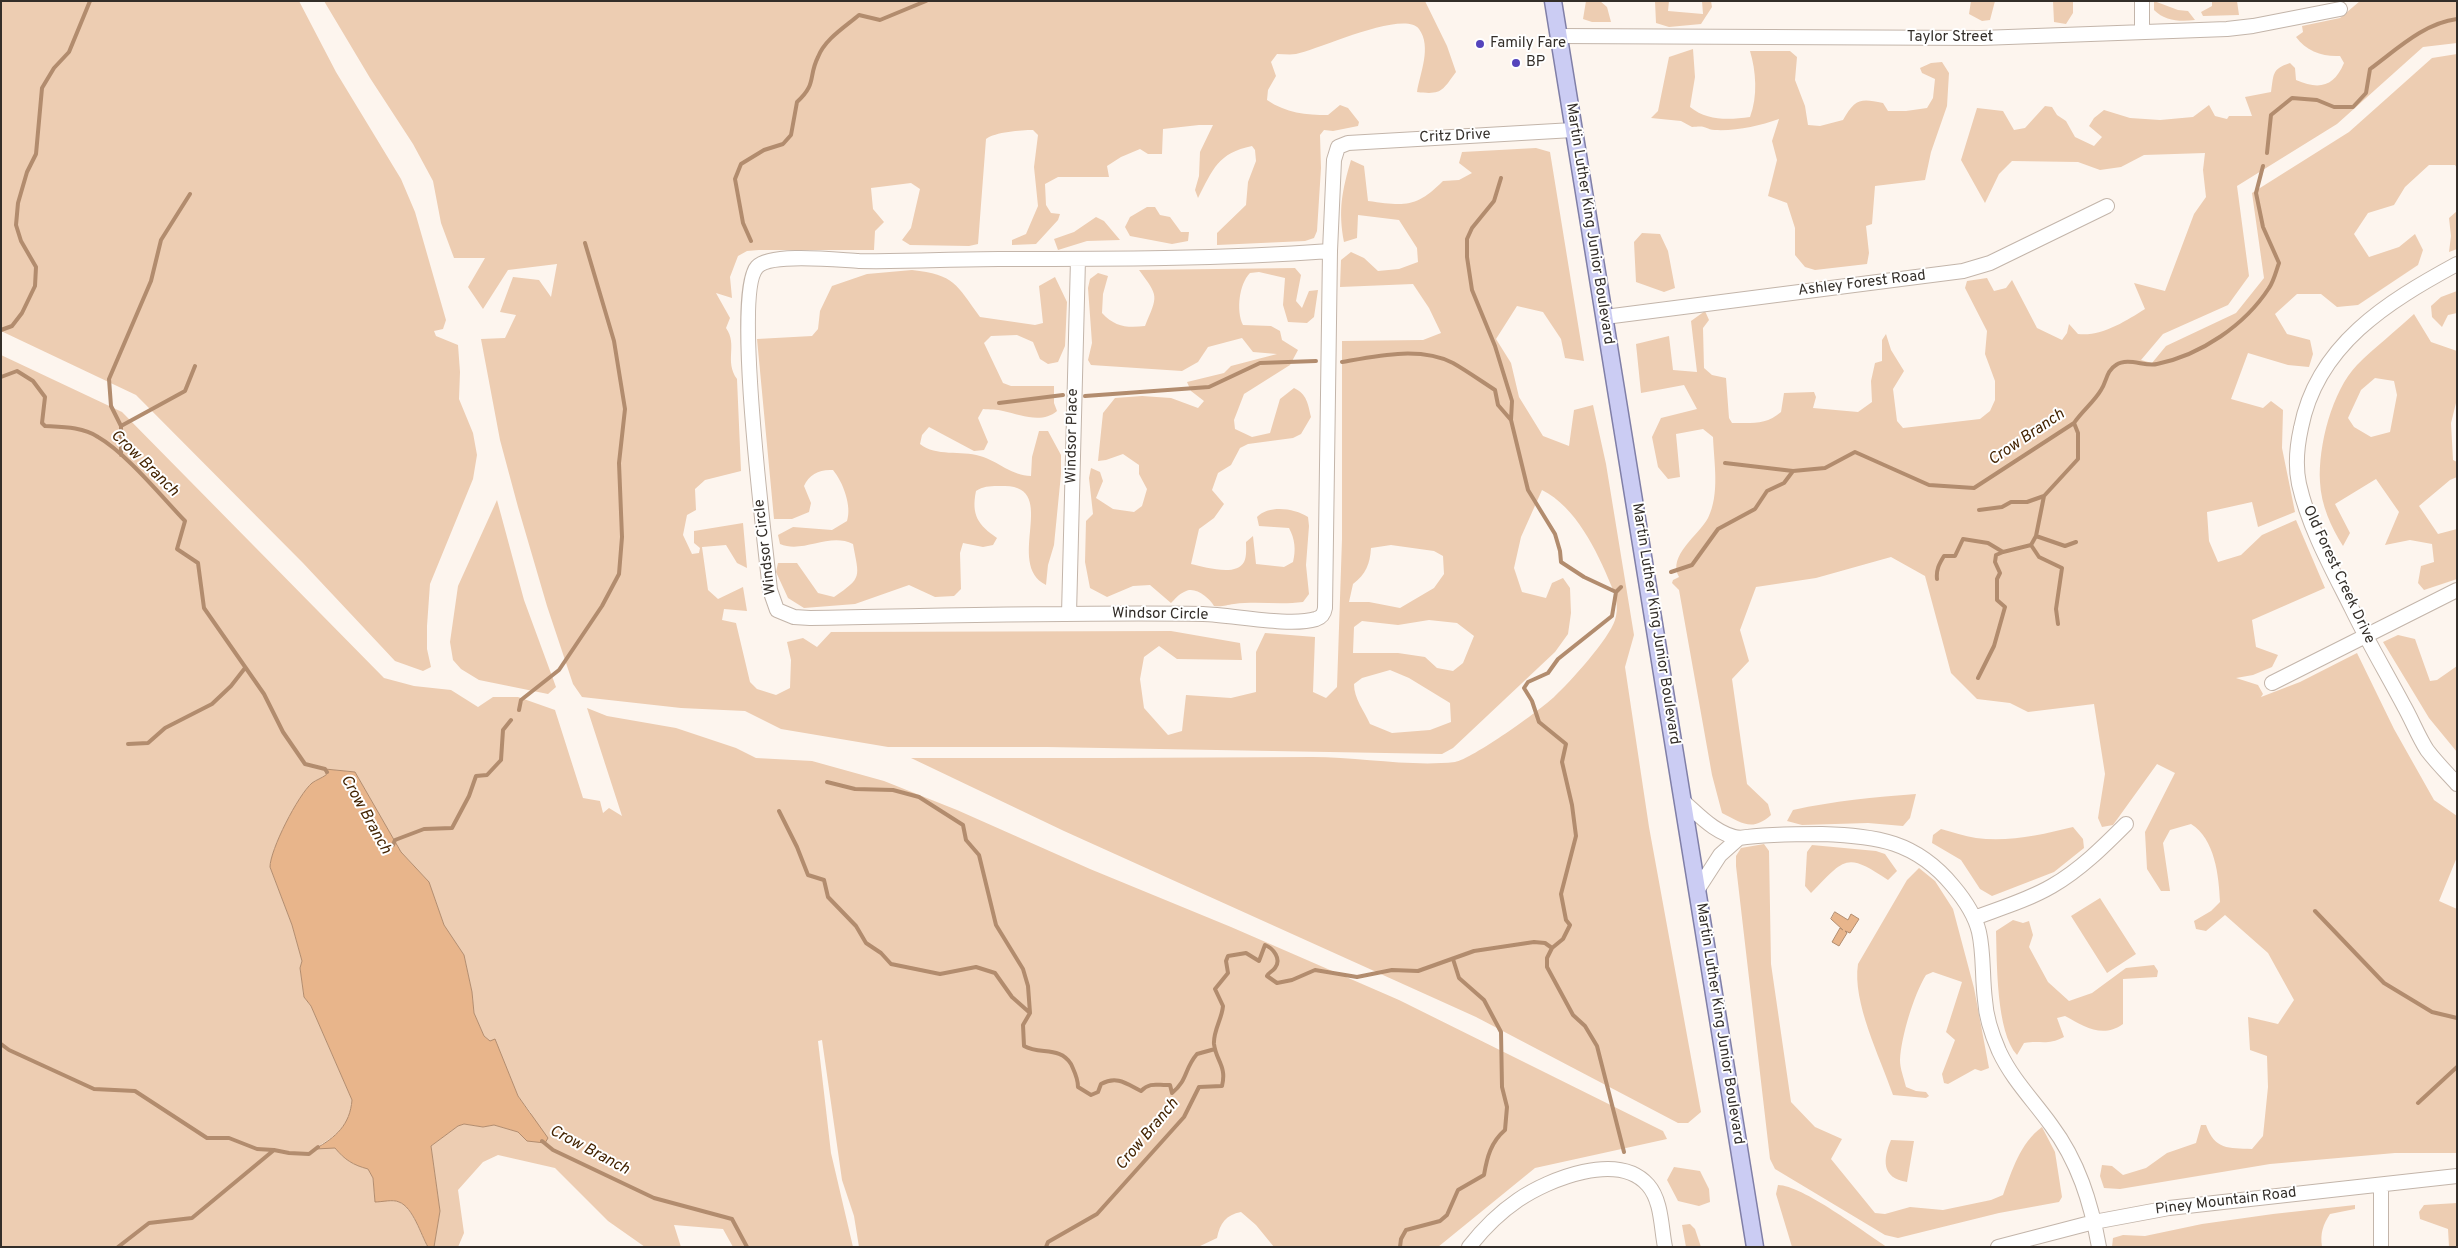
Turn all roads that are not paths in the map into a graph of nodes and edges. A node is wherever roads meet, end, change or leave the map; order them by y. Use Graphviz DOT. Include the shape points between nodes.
graph roads {
  1 [pos="1553,1"];
  2 [pos="2142,1"];
  3 [pos="2340,9"];
  4 [pos="2142,31"];
  5 [pos="1558,36"];
  6 [pos="1573,130"];
  7 [pos="1338,147"];
  8 [pos="2107,206"];
  9 [pos="1330,251"];
  10 [pos="1078,259"];
  11 [pos="2457,264"];
  12 [pos="1605,317"];
  13 [pos="2457,590"];
  14 [pos="1069,614"];
  15 [pos="2366,637"];
  16 [pos="2272,683"];
  17 [pos="2457,784"];
  18 [pos="1684,802"];
  19 [pos="2126,824"];
  20 [pos="1738,838"];
  21 [pos="1698,889"];
  22 [pos="1974,918"];
  23 [pos="2457,1176"];
  24 [pos="2381,1185"];
  25 [pos="2094,1222"];
  26 [pos="1469,1247"];
  27 [pos="1665,1247"];
  28 [pos="1755,1247"];
  29 [pos="1998,1247"];
  30 [pos="2099,1247"];
  31 [pos="2381,1247"];
  1 -- 5 [label="main road, Martin Luther King Junior Boulevard"];
  2 -- 4 [label="street"];
  3 -- 4 [label="street, Taylor Street" via="2253,26"];
  4 -- 5 [label="street, Taylor Street" via="1981,38"];
  5 -- 6 [label="main road, Martin Luther King Junior Boulevard"];
  6 -- 7 [label="street, Critz Drive" via="1348,143"];
  6 -- 12 [label="main road, Martin Luther King Junior Boulevard"];
  7 -- 9 [label="street, Windsor Circle" via="1334,160"];
  8 -- 12 [label="street, Ashley Forest Road" via="1990,263 1963,271"];
  9 -- 10 [label="street, Windsor Circle" via="1266,256"];
  9 -- 14 [label="street, Windsor Circle" via="1323,614 1305,620 1206,614"];
  10 -- 14 [label="street, Windsor Place"];
  10 -- 14 [label="street, Windsor Circle" via="873,261 777,258 758,266 752,275 748,313 755,446 770,590 777,610 794,617 810,618"];
  11 -- 15 [label="street, Old Forest Creek Drive" via="2424,282 2346,340 2315,382 2302,419 2296,461 2298,482 2321,547"];
  12 -- 18 [label="main road, Martin Luther King Junior Boulevard"];
  13 -- 15 [label="street"];
  15 -- 16 [label="street"];
  15 -- 17 [label="street, Old Forest Creek Drive" via="2427,749"];
  18 -- 20 [label="street" via="1715,828"];
  18 -- 21 [label="main road, Martin Luther King Junior Boulevard"];
  19 -- 22 [label="street" via="2100,851 2053,885 2024,900"];
  20 -- 21 [label="street" via="1720,856"];
  20 -- 22 [label="street" via="1816,834 1864,836 1897,844 1923,857 1944,875"];
  21 -- 28 [label="main road, Martin Luther King Junior Boulevard"];
  22 -- 25 [label="street" via="1981,952 1985,1002 1999,1050 2018,1084 2070,1153"];
  23 -- 24 [label="street, Piney Mountain Road"];
  24 -- 25 [label="street, Piney Mountain Road" via="2223,1201"];
  24 -- 31 [label="street"];
  25 -- 29 [label="street, Piney Mountain Road"];
  25 -- 30 [label="street"];
  26 -- 27 [label="street" via="1497,1216 1534,1190 1592,1170 1616,1168 1649,1186 1661,1220"];
}
